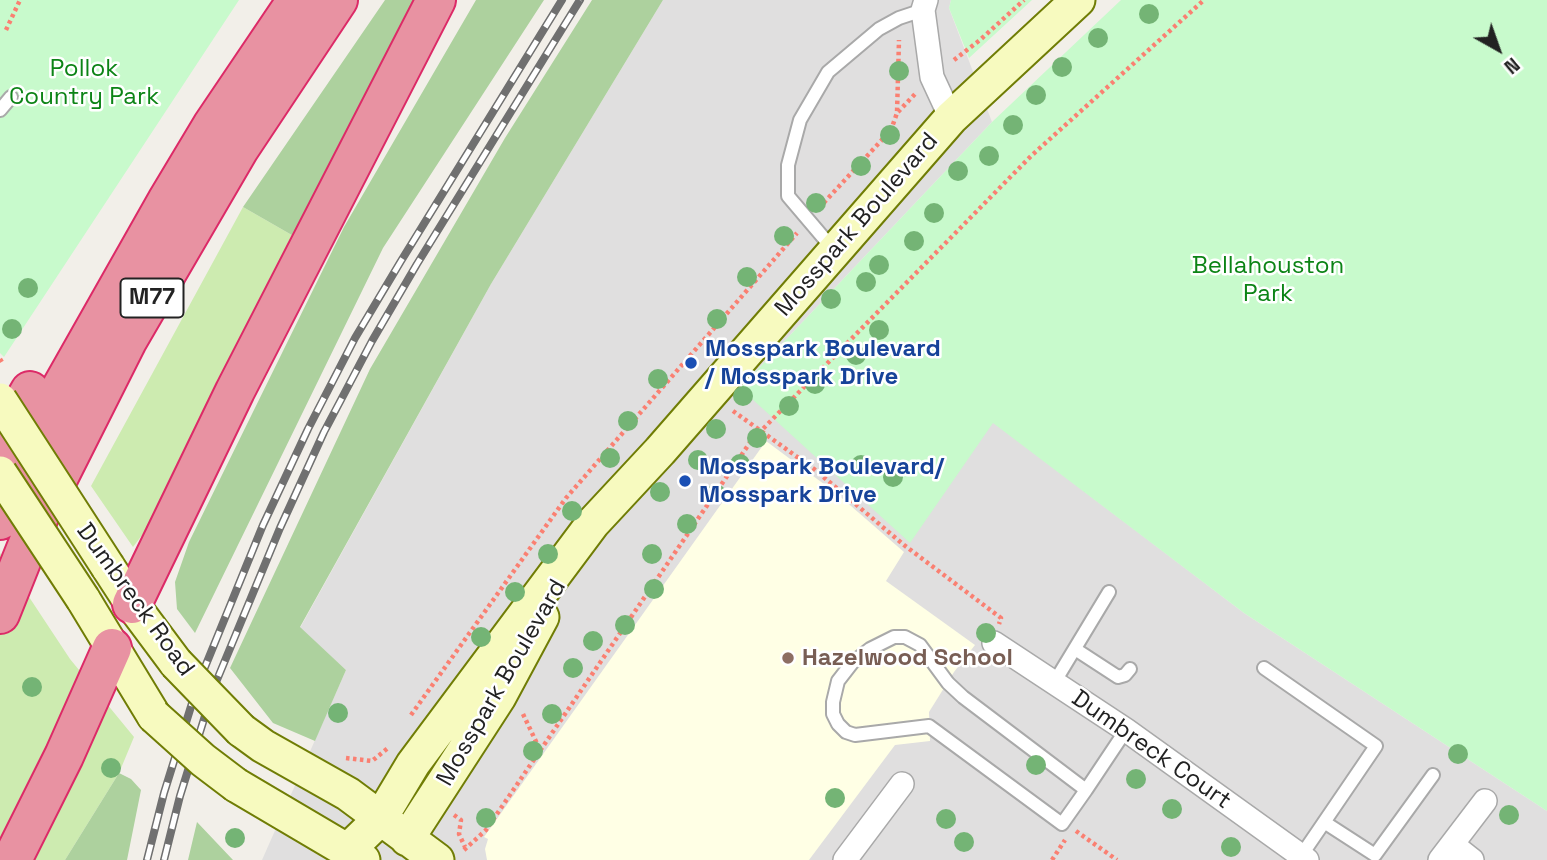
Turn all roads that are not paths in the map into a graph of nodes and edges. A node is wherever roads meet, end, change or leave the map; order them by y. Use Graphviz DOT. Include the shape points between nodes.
graph roads {
  1 [pos="275,0"];
  2 [pos="297,0"];
  3 [pos="338,0"];
  4 [pos="436,0"];
  5 [pos="1078,0"];
  6 [pos="925,5"];
  7 [pos="10,97"];
  8 [pos="0,110"];
  9 [pos="951,118"];
  10 [pos="835,250"];
  11 [pos="0,401"];
  12 [pos="0,444"];
  13 [pos="0,473"];
  14 [pos="0,520"];
  15 [pos="593,523"];
  16 [pos="1109,592"];
  17 [pos="132,604"];
  18 [pos="0,614"];
  19 [pos="994,643"];
  20 [pos="112,648"];
  21 [pos="1075,649"];
  22 [pos="1264,668"];
  23 [pos="1130,669"];
  24 [pos="1054,683"];
  25 [pos="1126,730"];
  26 [pos="398,751"];
  27 [pos="1433,775"];
  28 [pos="327,783"];
  29 [pos="902,784"];
  30 [pos="1086,790"];
  31 [pos="1485,801"];
  32 [pos="380,819"];
  33 [pos="1324,822"];
  34 [pos="407,839"];
  35 [pos="1447,852"];
  36 [pos="354,854"];
  37 [pos="1304,858"];
  38 [pos="12,860"];
  39 [pos="437,860"];
  40 [pos="845,860"];
  41 [pos="1472,860"];
  1 -- 12 [label="highway, M77" via="180,139"];
  2 -- 14 [label="highway, M77" via="161,212 60,390"];
  3 -- 18 [label="highway, M77" via="239,149 127,341 40,514"];
  4 -- 17 [label="highway" via="235,391"];
  5 -- 9 [label="street, Mosspark Boulevard"];
  6 -- 9 [label="street" via="932,77"];
  6 -- 10 [label="lane" via="878,29 828,72 800,120 788,165 788,196"];
  7 -- 8 [label="lane"];
  9 -- 10 [label="street, Mosspark Boulevard"];
  10 -- 15 [label="street, Mosspark Boulevard"];
  11 -- 17 [label="street, Dumbreck Road, bridge"];
  13 -- 20 [label="street, Dumbreck Road, bridge"];
  15 -- 26 [label="street, Mosspark Boulevard"];
  15 -- 34 [label="street, Mosspark Boulevard" via="499,697"];
  16 -- 21 [label="lane"];
  17 -- 20 [label="street"];
  17 -- 28 [label="street, Dumbreck Road, bridge" via="176,663 241,730"];
  19 -- 24 [label="street, Dumbreck Court"];
  20 -- 36 [label="street, Dumbreck Road, bridge" via="154,716 203,760 236,785"];
  20 -- 38 [label="highway"];
  21 -- 23 [label="lane" via="1118,677"];
  21 -- 24 [label="lane"];
  22 -- 33 [label="lane" via="1376,747"];
  24 -- 25 [label="street, Dumbreck Court"];
  25 -- 30 [label="lane"];
  25 -- 37 [label="street, Dumbreck Court"];
  26 -- 28 [label="street" via="388,781 361,786"];
  26 -- 32 [label="street, Mosspark Boulevard"];
  27 -- 33 [label="lane" via="1375,855"];
  28 -- 32 [label="street, Dumbreck Road"];
  29 -- 40 [label="street"];
  30 -- 30 [label="lane" via="1062,824 929,726 846,732 833,714 838,681 870,649 894,637 905,637 920,645 963,697"];
  31 -- 35 [label="street"];
  32 -- 34 [label="street, Dumbreck Road"];
  32 -- 36 [label="street, Mosspark Boulevard"];
  33 -- 37 [label="lane"];
  34 -- 36 [label="street"];
  34 -- 39 [label="street, Dumbreck Road"];
  35 -- 41 [label="street"];
}
